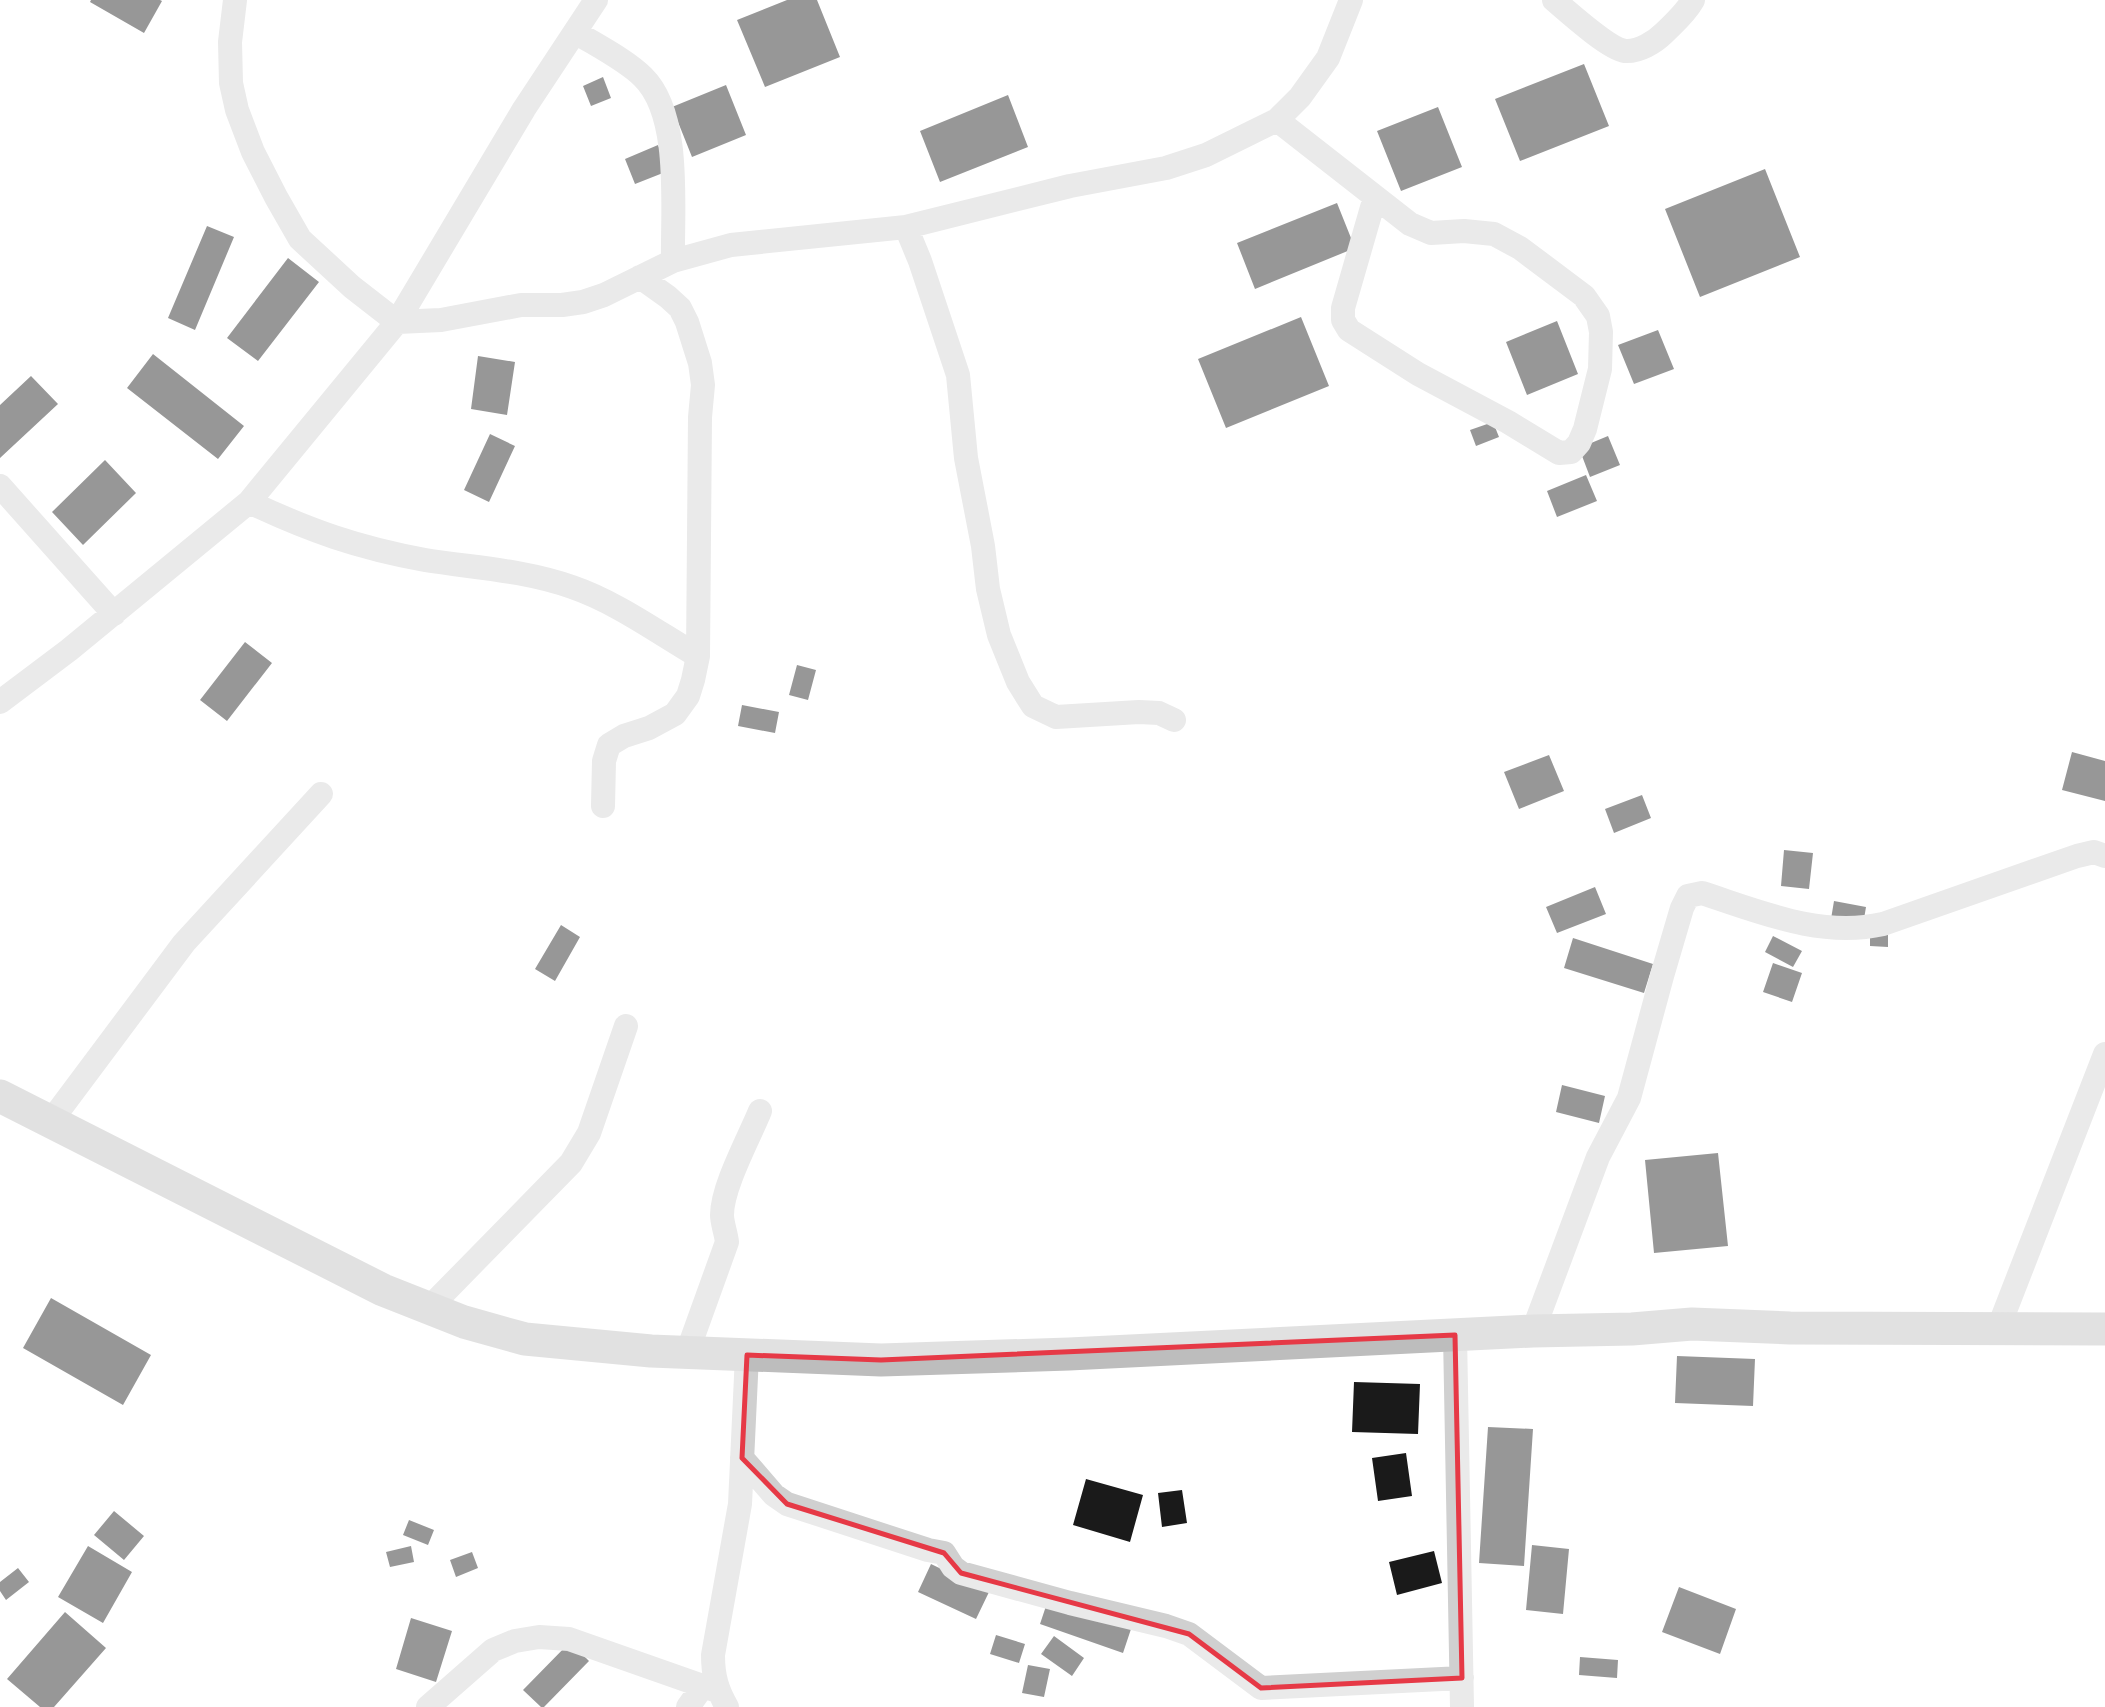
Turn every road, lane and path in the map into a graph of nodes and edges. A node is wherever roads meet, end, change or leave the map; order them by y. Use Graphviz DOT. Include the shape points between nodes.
graph roads {
  1 [pos="235,0"];
  2 [pos="596,0"];
  3 [pos="1351,0"];
  4 [pos="1554,0"];
  5 [pos="1693,0"];
  6 [pos="575,32"];
  7 [pos="1277,120"];
  8 [pos="1375,197"];
  9 [pos="906,228"];
  10 [pos="673,261"];
  11 [pos="640,277"];
  12 [pos="397,322"];
  13 [pos="0,486"];
  14 [pos="249,502"];
  15 [pos="114,614"];
  16 [pos="698,656"];
  17 [pos="0,702"];
  18 [pos="1174,720"];
  19 [pos="321,794"];
  20 [pos="603,806"];
  21 [pos="2105,856"];
  22 [pos="626,1026"];
  23 [pos="2105,1054"];
  24 [pos="0,1096"];
  25 [pos="760,1111"];
  26 [pos="51,1121"];
  27 [pos="429,1308"];
  28 [pos="1998,1329"];
  29 [pos="2105,1329"];
  30 [pos="1533,1331"];
  31 [pos="1455,1335"];
  32 [pos="687,1353"];
  33 [pos="747,1355"];
  34 [pos="742,1458"];
  35 [pos="1462,1678"];
  36 [pos="716,1695"];
  37 [pos="428,1707"];
  38 [pos="688,1707"];
  39 [pos="1462,1707"];
  1 -- 12 [label="street" via="231,83 258,163 300,239"];
  2 -- 6 [label="street"];
  3 -- 7 [label="street" via="1328,58"];
  4 -- 5 [label="street" via="1624,51 1639,49 1660,37"];
  6 -- 10 [label="street" via="641,75 653,88 672,150"];
  6 -- 12 [label="street"];
  7 -- 8 [label="street"];
  7 -- 9 [label="street" via="1206,155 1166,168 1070,186"];
  8 -- 8 [label="street" via="1343,308 1349,330 1559,453 1575,449 1585,429 1600,369 1598,316 1584,296 1494,234 1464,230 1431,233 1410,224"];
  9 -- 10 [label="street" via="731,245"];
  9 -- 18 [label="street" via="958,375 966,458 988,589 999,635 1018,682 1033,706 1056,717 1139,712"];
  10 -- 11 [label="street"];
  11 -- 12 [label="street" via="583,302"];
  11 -- 16 [label="street" via="680,308 700,363"];
  12 -- 14 [label="street"];
  13 -- 15 [label="street"];
  14 -- 15 [label="street"];
  14 -- 16 [label="street" via="352,545 524,573 572,587"];
  15 -- 17 [label="street"];
  16 -- 20 [label="street" via="688,696 675,714 610,745 604,761"];
  19 -- 26 [label="street" via="184,943"];
  21 -- 30 [label="street" via="2094,852 2077,856 1859,929 1795,922 1702,894 1688,897 1629,1098 1598,1157"];
  22 -- 27 [label="street" via="589,1133 570,1163"];
  23 -- 28 [label="street"];
  24 -- 26 [label="main road"];
  25 -- 32 [label="street" via="726,1192 721,1217 727,1242"];
  26 -- 27 [label="main road" via="383,1290"];
  27 -- 32 [label="main road" via="525,1339"];
  28 -- 29 [label="main road"];
  28 -- 30 [label="main road" via="1692,1324"];
  30 -- 31 [label="main road"];
  31 -- 33 [label="main road" via="881,1360"];
  31 -- 35 [label="street"];
  32 -- 33 [label="main road"];
  33 -- 34 [label="street"];
  34 -- 35 [label="street" via="787,1504 944,1553 961,1573 1189,1634 1261,1688"];
  34 -- 36 [label="street" via="740,1504 713,1656"];
  35 -- 39 [label="street"];
  36 -- 37 [label="street" via="569,1639 539,1637 493,1650"];
  36 -- 38 [label="street"];
}
